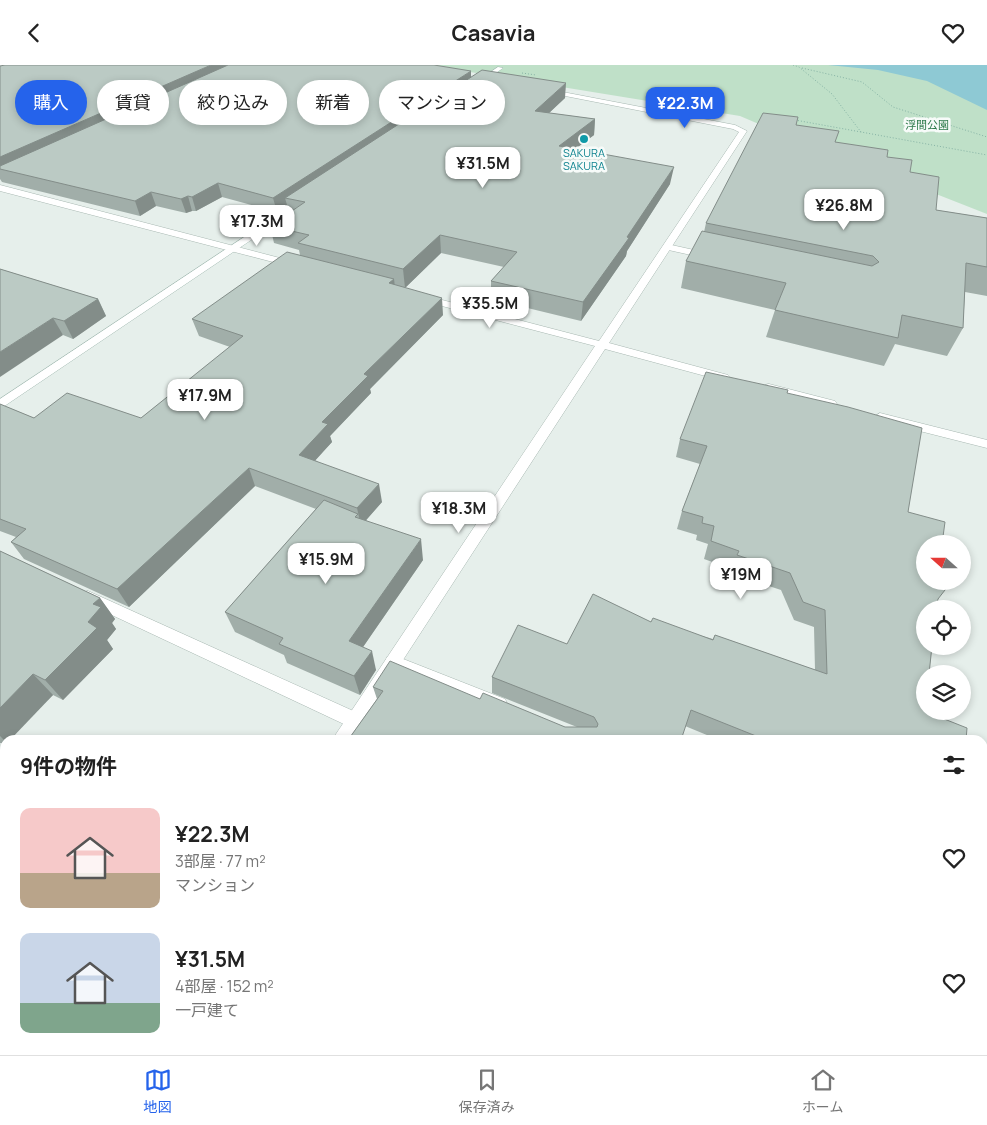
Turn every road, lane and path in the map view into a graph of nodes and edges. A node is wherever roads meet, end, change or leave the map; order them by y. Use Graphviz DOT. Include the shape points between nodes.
graph roads {
  1 [pos="793,65"];
  2 [pos="800,67"];
  3 [pos="500,68"];
  4 [pos="483,80"];
  5 [pos="542,90"];
  6 [pos="987,137"];
  7 [pos="987,155"];
  8 [pos="0,189"];
  9 [pos="314,194"];
  10 [pos="667,247"];
  11 [pos="233,248"];
  12 [pos="715,257"];
  13 [pos="308,268"];
  14 [pos="413,295"];
  15 [pos="602,345"];
  16 [pos="737,380"];
  17 [pos="756,385"];
  18 [pos="0,405"];
  19 [pos="843,407"];
  20 [pos="872,415"];
  21 [pos="987,444"];
  22 [pos="71,589"];
  23 [pos="393,662"];
  24 [pos="511,710"];
  25 [pos="354,720"];
  26 [pos="344,735"];
  1 -- 2 [label="path"];
  2 -- 6 [label="path" via="862,82 892,107"];
  2 -- 7 [label="path" via="832,94 861,132"];
  3 -- 4 [label="street"];
  5 -- 10 [label="street" via="741,128 743,131"];
  8 -- 11 [label="street"];
  9 -- 11 [label="street"];
  10 -- 12 [label="street"];
  10 -- 15 [label="street"];
  11 -- 13 [label="street"];
  11 -- 18 [label="street"];
  14 -- 15 [label="street"];
  15 -- 16 [label="street"];
  15 -- 23 [label="street"];
  17 -- 19 [label="street"];
  20 -- 21 [label="street"];
  22 -- 25 [label="street"];
  23 -- 24 [label="street"];
  23 -- 25 [label="street"];
  25 -- 26 [label="street"];
}
